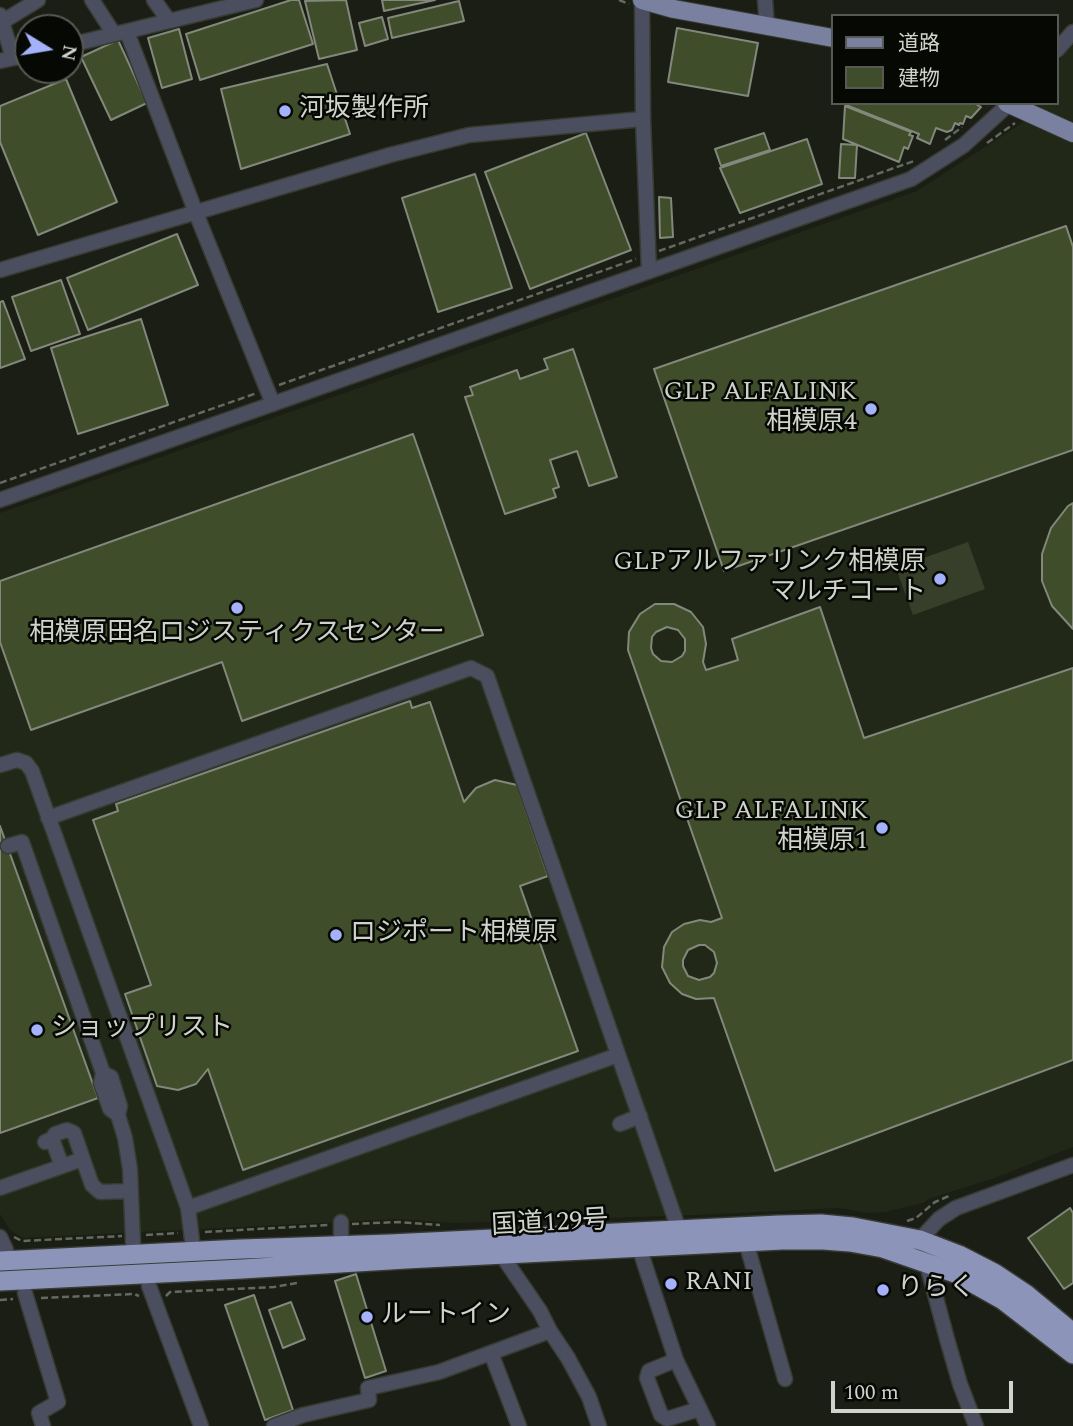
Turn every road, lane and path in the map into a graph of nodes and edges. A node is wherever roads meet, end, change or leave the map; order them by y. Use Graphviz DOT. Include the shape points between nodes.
graph roads {
  1 [pos="38,0"];
  2 [pos="92,0"];
  3 [pos="154,0"];
  4 [pos="256,0"];
  5 [pos="642,0"];
  6 [pos="765,0"];
  7 [pos="1,19"];
  8 [pos="169,21"];
  9 [pos="767,26"];
  10 [pos="1073,32"];
  11 [pos="121,33"];
  12 [pos="832,38"];
  13 [pos="84,42"];
  14 [pos="1059,48"];
  15 [pos="7,60"];
  16 [pos="1008,105"];
  17 [pos="1011,105"];
  18 [pos="643,119"];
  19 [pos="970,122"];
  20 [pos="1073,133"];
  21 [pos="944,141"];
  22 [pos="915,161"];
  23 [pos="196,213"];
  24 [pos="649,255"];
  25 [pos="0,270"];
  26 [pos="649,271"];
  27 [pos="267,389"];
  28 [pos="273,404"];
  29 [pos="0,483"];
  30 [pos="0,500"];
  31 [pos="0,765"];
  32 [pos="48,818"];
  33 [pos="8,846"];
  34 [pos="618,1055"];
  35 [pos="640,1116"];
  36 [pos="119,1119"];
  37 [pos="620,1124"];
  38 [pos="105,1129"];
  39 [pos="1073,1164"];
  40 [pos="85,1165"];
  41 [pos="62,1166"];
  42 [pos="0,1188"];
  43 [pos="131,1191"];
  44 [pos="188,1208"];
  45 [pos="679,1230"];
  46 [pos="192,1240"];
  47 [pos="746,1242"];
  48 [pos="133,1243"];
  49 [pos="390,1244"];
  50 [pos="639,1247"];
  51 [pos="913,1248"];
  52 [pos="2,1249"];
  53 [pos="501,1254"];
  54 [pos="343,1263"];
  55 [pos="929,1264"];
  56 [pos="0,1281"];
  57 [pos="303,1282"];
  58 [pos="146,1292"];
  59 [pos="0,1294"];
  60 [pos="26,1296"];
  61 [pos="0,1300"];
  62 [pos="163,1300"];
  63 [pos="550,1331"];
  64 [pos="1073,1333"];
  65 [pos="491,1353"];
  66 [pos="1073,1354"];
  67 [pos="676,1360"];
  68 [pos="785,1379"];
  69 [pos="699,1409"];
  70 [pos="43,1426"];
  71 [pos="201,1426"];
  72 [pos="274,1426"];
  73 [pos="519,1426"];
  74 [pos="599,1426"];
  75 [pos="708,1426"];
  76 [pos="976,1426"];
  1 -- 7 [label="street"];
  2 -- 11 [label="street"];
  3 -- 8 [label="street"];
  4 -- 8 [label="street"];
  5 -- 9 [label="main road"];
  5 -- 18 [label="street"];
  6 -- 9 [label="street"];
  7 -- 15 [label="street"];
  8 -- 11 [label="street"];
  9 -- 12 [label="main road"];
  10 -- 14 [label="street"];
  11 -- 13 [label="street"];
  11 -- 23 [label="street"];
  16 -- 26 [label="street" via="964,145 911,179"];
  17 -- 20 [label="main road"];
  18 -- 23 [label="street" via="469,135"];
  18 -- 24 [label="street"];
  19 -- 21 [label="path"];
  22 -- 24 [label="path"];
  23 -- 25 [label="street"];
  23 -- 27 [label="street"];
  24 -- 26 [label="street"];
  24 -- 27 [label="path"];
  26 -- 28 [label="street"];
  27 -- 28 [label="street"];
  27 -- 29 [label="path"];
  28 -- 30 [label="street"];
  31 -- 32 [label="street" via="17,760 26,763"];
  32 -- 34 [label="street" via="471,668 486,676"];
  32 -- 44 [label="street"];
  33 -- 36 [label="street" via="22,842 56,961 103,1073 101,1083 110,1110"];
  34 -- 35 [label="street"];
  34 -- 44 [label="street"];
  35 -- 37 [label="street"];
  35 -- 45 [label="street"];
  36 -- 38 [label="street"];
  36 -- 43 [label="street"];
  39 -- 51 [label="street" via="956,1208 939,1219"];
  40 -- 41 [label="street" via="77,1161"];
  40 -- 41 [label="street" via="79,1137 67,1130 49,1141"];
  40 -- 43 [label="street" via="92,1185 100,1192"];
  41 -- 42 [label="street"];
  43 -- 48 [label="street"];
  44 -- 46 [label="street"];
  45 -- 49 [label="highway, 国道129号"];
  45 -- 51 [label="highway, 国道129号" via="821,1224 853,1227"];
  46 -- 48 [label="highway"];
  46 -- 49 [label="highway" via="341,1228"];
  47 -- 50 [label="highway, 国道129号"];
  47 -- 51 [label="highway, 国道129号" via="823,1240"];
  47 -- 68 [label="street"];
  48 -- 52 [label="highway"];
  49 -- 52 [label="highway, 国道129号"];
  50 -- 53 [label="highway, 国道129号"];
  50 -- 67 [label="street"];
  51 -- 55 [label="highway, 国道129号"];
  51 -- 64 [label="highway, 国道129号" via="959,1255 995,1273"];
  53 -- 54 [label="highway, 国道129号"];
  53 -- 63 [label="street"];
  54 -- 56 [label="highway, 国道129号"];
  54 -- 58 [label="highway" via="283,1278"];
  55 -- 66 [label="highway, 国道129号" via="988,1290"];
  55 -- 76 [label="street" via="960,1384"];
  57 -- 62 [label="path" via="170,1292"];
  58 -- 60 [label="highway"];
  58 -- 60 [label="path"];
  58 -- 71 [label="street"];
  59 -- 60 [label="highway"];
  60 -- 61 [label="path"];
  60 -- 70 [label="street" via="58,1402 38,1413"];
  63 -- 65 [label="street"];
  63 -- 74 [label="street" via="583,1386"];
  65 -- 72 [label="street" via="439,1372 368,1388 369,1401"];
  65 -- 73 [label="street"];
  67 -- 69 [label="street"];
  67 -- 69 [label="street" via="649,1371 647,1378 661,1415 667,1419"];
  69 -- 75 [label="street"];
}
